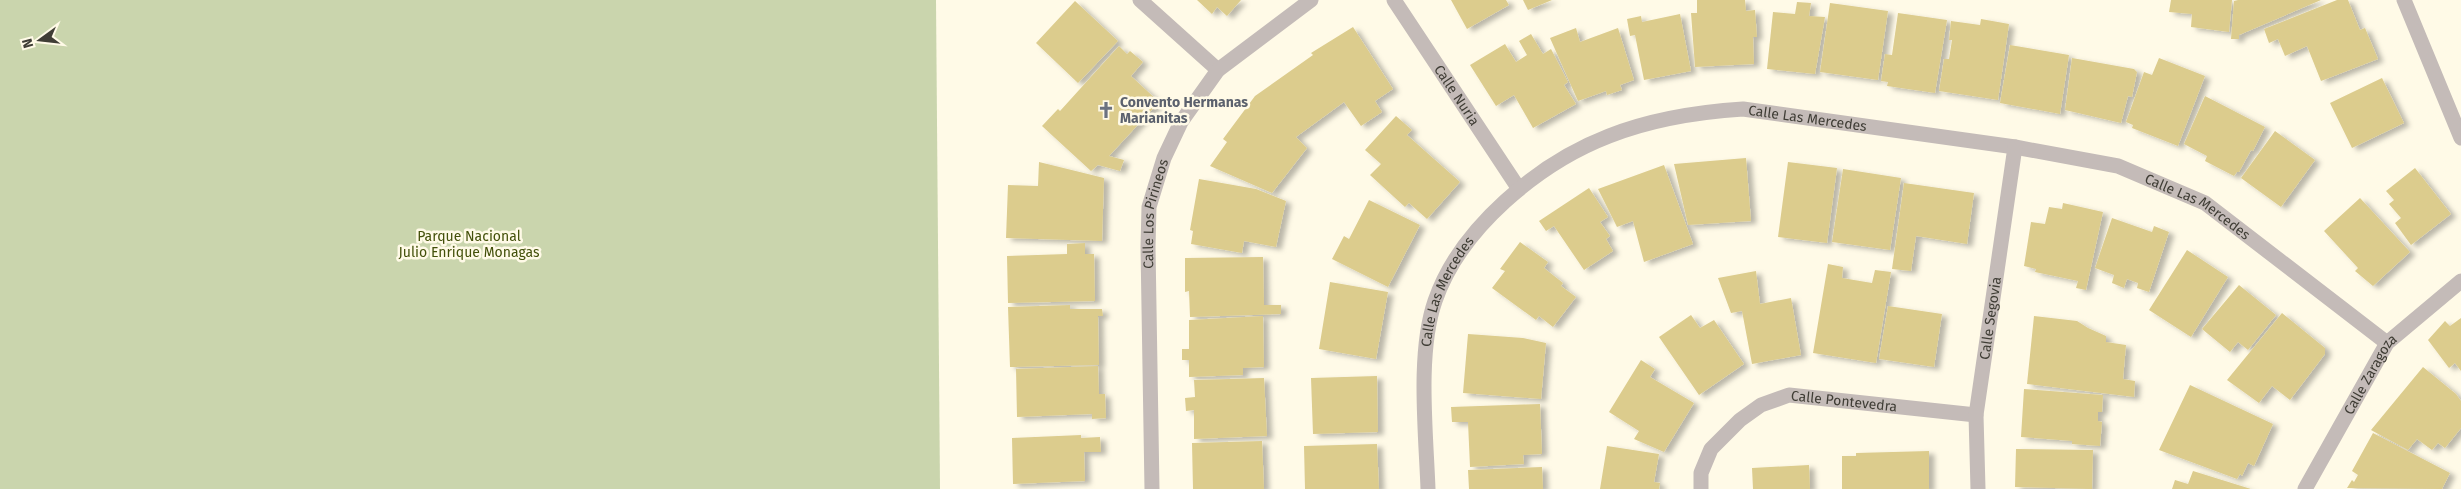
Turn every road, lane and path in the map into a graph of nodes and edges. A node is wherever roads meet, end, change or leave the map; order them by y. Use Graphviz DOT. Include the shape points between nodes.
graph roads {
  1 [pos="1140,0"];
  2 [pos="1311,0"];
  3 [pos="1394,0"];
  4 [pos="2404,0"];
  5 [pos="1218,70"];
  6 [pos="2461,138"];
  7 [pos="2015,148"];
  8 [pos="1519,189"];
  9 [pos="2461,281"];
  10 [pos="2387,342"];
  11 [pos="1976,415"];
  12 [pos="1152,489"];
  13 [pos="1428,489"];
  14 [pos="1701,489"];
  15 [pos="1978,489"];
  16 [pos="2305,489"];
  1 -- 5 [label="street"];
  2 -- 5 [label="street, Calle Los Pirineos"];
  3 -- 8 [label="street, Calle Nuria"];
  4 -- 6 [label="street"];
  5 -- 12 [label="street, Calle Los Pirineos" via="1181,122 1164,158 1149,206"];
  7 -- 8 [label="street, Calle Las Mercedes" via="1743,109 1704,111 1656,121 1609,136 1564,159"];
  7 -- 10 [label="street, Calle Las Mercedes" via="2118,166 2205,203"];
  7 -- 11 [label="street, Calle Segovia"];
  8 -- 13 [label="street, Calle Las Mercedes" via="1486,220 1452,263 1435,300 1425,357"];
  9 -- 10 [label="street, Calle Zaragoza"];
  10 -- 16 [label="street, Calle Zaragoza"];
  11 -- 14 [label="street, Calle Pontevedra" via="1789,396 1761,405 1711,449 1701,472"];
  11 -- 15 [label="street, Calle Segovia"];
}
